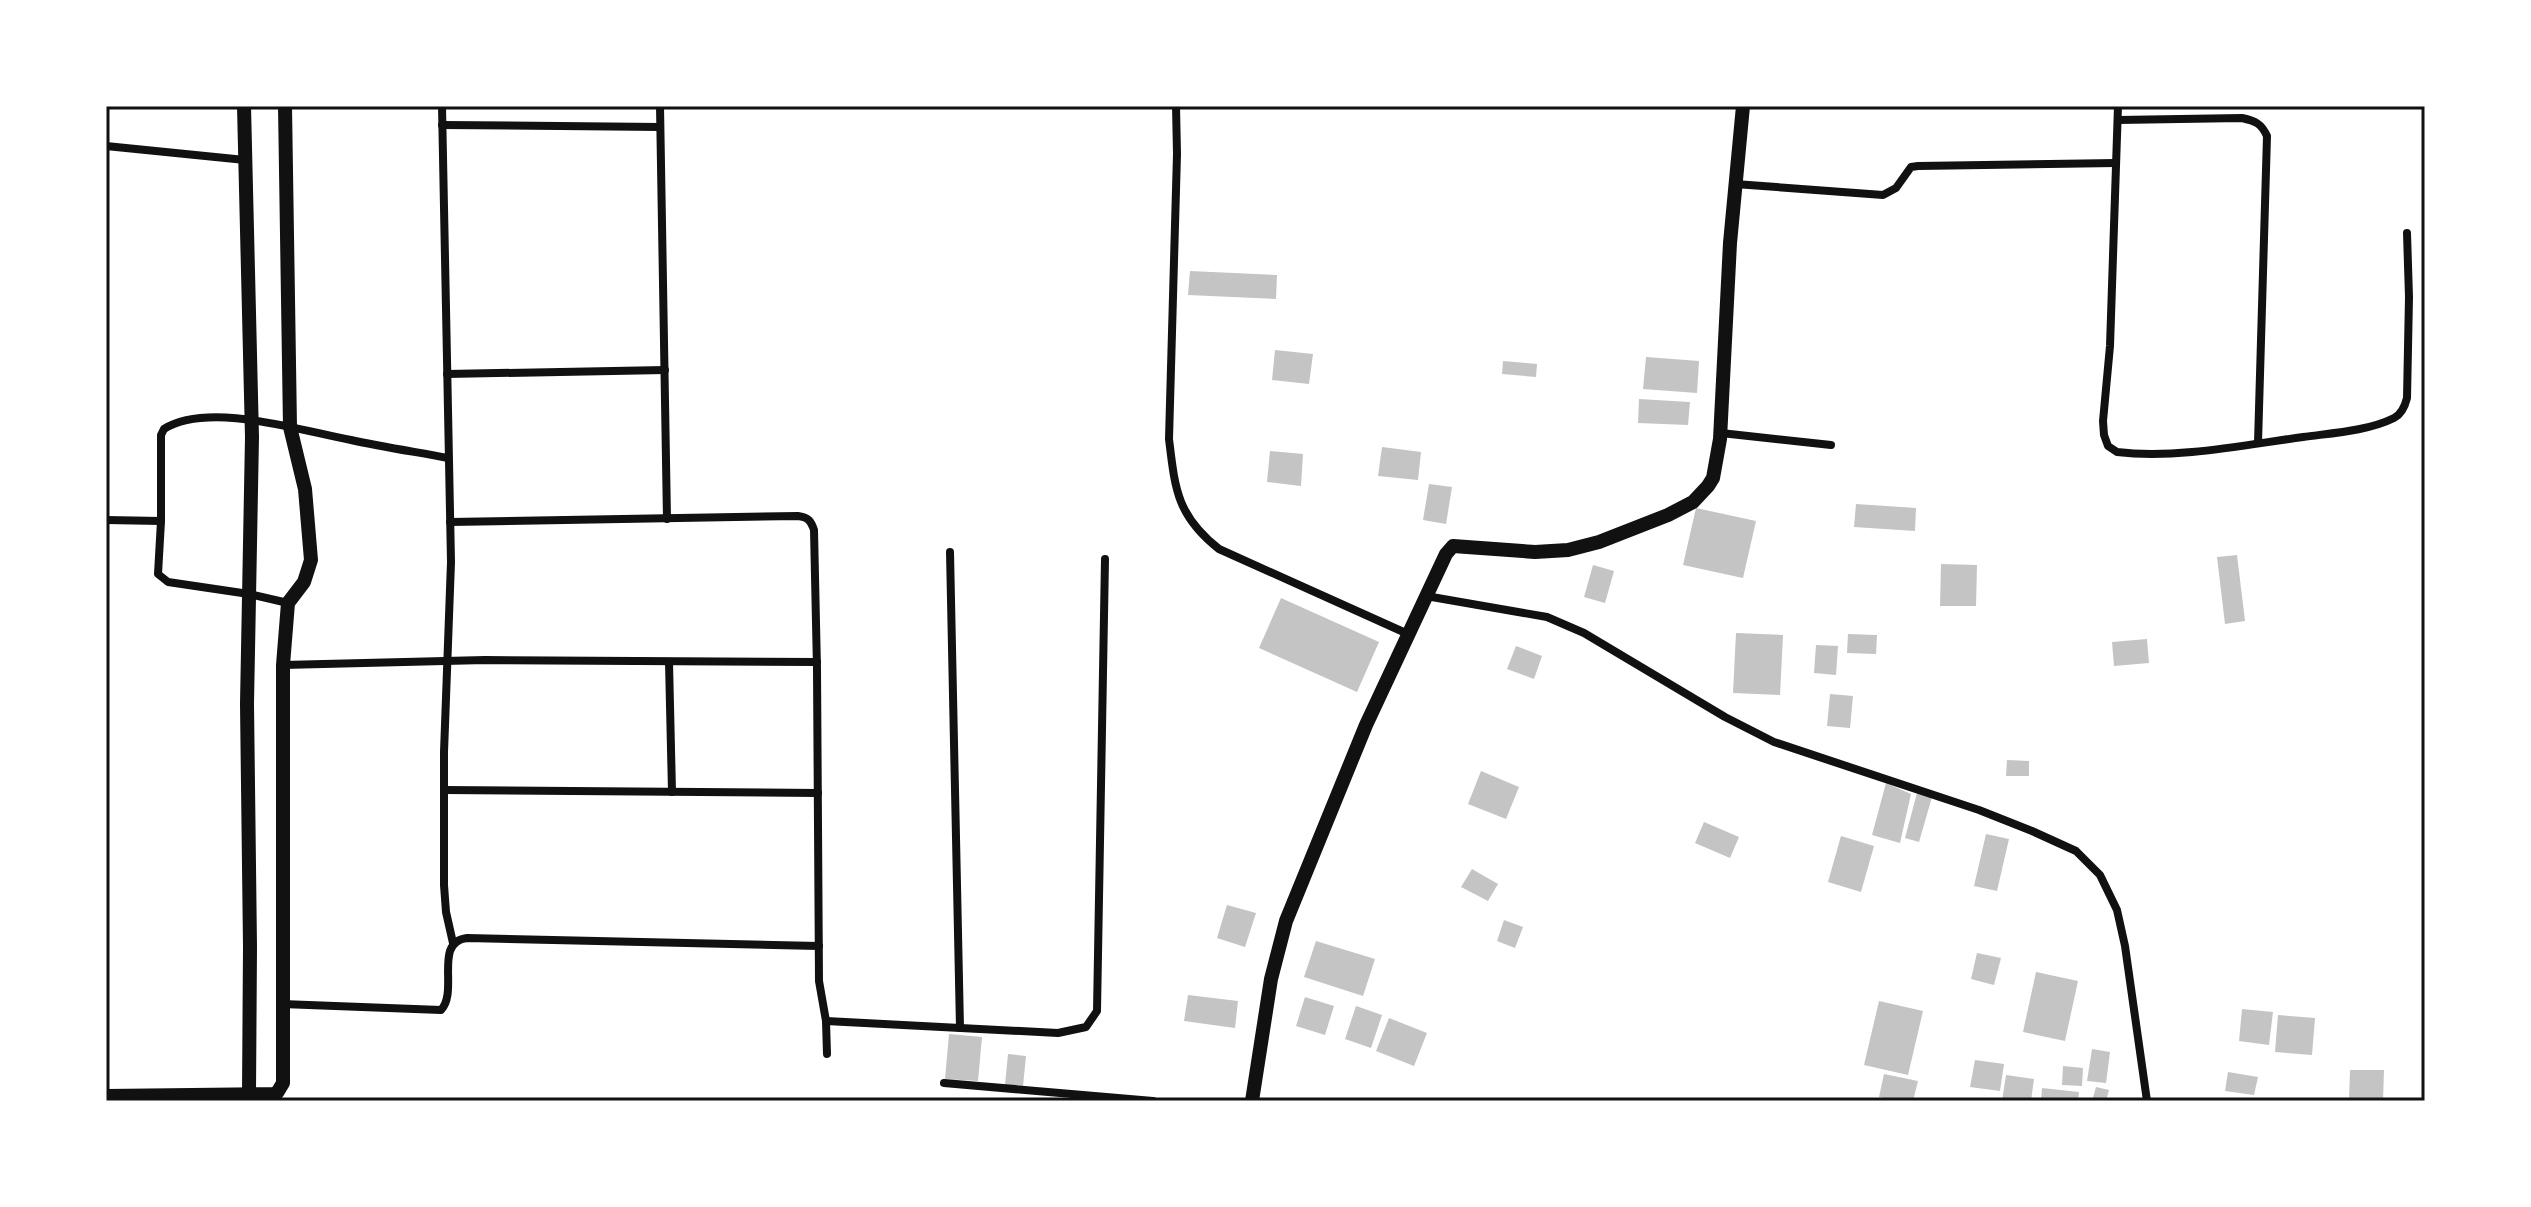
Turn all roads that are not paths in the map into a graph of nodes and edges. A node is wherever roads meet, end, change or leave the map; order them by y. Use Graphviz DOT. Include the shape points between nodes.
graph roads {
  1 [pos="244,106"];
  2 [pos="285,106"];
  3 [pos="442,106"];
  4 [pos="660,106"];
  5 [pos="1176,106"];
  6 [pos="1743,106"];
  7 [pos="2118,106"];
  8 [pos="2118,120"];
  9 [pos="442,125"];
  10 [pos="660,127"];
  11 [pos="106,146"];
  12 [pos="245,160"];
  13 [pos="2116,163"];
  14 [pos="1735,184"];
  15 [pos="2407,233"];
  16 [pos="665,370"];
  17 [pos="447,374"];
  18 [pos="252,419"];
  19 [pos="290,427"];
  20 [pos="1721,433"];
  21 [pos="2258,443"];
  22 [pos="1831,445"];
  23 [pos="448,458"];
  24 [pos="667,519"];
  25 [pos="106,520"];
  26 [pos="161,521"];
  27 [pos="450,522"];
  28 [pos="950,552"];
  29 [pos="1105,559"];
  30 [pos="249,594"];
  31 [pos="1426,596"];
  32 [pos="288,603"];
  33 [pos="1408,634"];
  34 [pos="448,661"];
  35 [pos="669,662"];
  36 [pos="817,662"];
  37 [pos="283,665"];
  38 [pos="444,790"];
  39 [pos="672,792"];
  40 [pos="818,793"];
  41 [pos="453,943"];
  42 [pos="819,946"];
  43 [pos="282,1004"];
  44 [pos="826,1021"];
  45 [pos="960,1028"];
  46 [pos="827,1054"];
  47 [pos="944,1083"];
  48 [pos="249,1093"];
  49 [pos="106,1096"];
  50 [pos="1153,1101"];
  51 [pos="1252,1101"];
  52 [pos="2147,1101"];
  1 -- 12 [label="street"];
  2 -- 19 [label="street"];
  3 -- 9 [label="street"];
  4 -- 10 [label="street"];
  5 -- 33 [label="street" via="1169,428 1182,506 1190,522 1219,549"];
  6 -- 14 [label="street"];
  7 -- 8 [label="street"];
  8 -- 13 [label="street"];
  8 -- 21 [label="street" via="2242,118 2256,121 2267,136"];
  9 -- 10 [label="street"];
  9 -- 17 [label="street"];
  10 -- 16 [label="street"];
  11 -- 12 [label="street"];
  12 -- 18 [label="street"];
  13 -- 14 [label="street" via="1918,166 1883,195"];
  13 -- 21 [label="street" via="2103,421 2108,446 2129,454"];
  14 -- 20 [label="street"];
  15 -- 21 [label="street" via="2407,398 2398,417 2334,433"];
  16 -- 17 [label="street"];
  16 -- 24 [label="street"];
  17 -- 23 [label="street"];
  18 -- 19 [label="street"];
  18 -- 26 [label="street" via="197,420 164,429"];
  18 -- 30 [label="street"];
  19 -- 23 [label="street"];
  19 -- 32 [label="street" via="312,545 309,573"];
  20 -- 22 [label="street"];
  20 -- 31 [label="street" via="1713,478 1693,502 1647,525 1568,550 1453,546"];
  23 -- 27 [label="street"];
  24 -- 27 [label="street"];
  24 -- 36 [label="street" via="798,516 812,523"];
  25 -- 26 [label="street"];
  26 -- 30 [label="street" via="157,567 162,579"];
  27 -- 34 [label="street"];
  28 -- 45 [label="street"];
  29 -- 45 [label="street" via="1097,1011 1086,1027 1058,1033"];
  30 -- 32 [label="street"];
  30 -- 48 [label="street"];
  31 -- 33 [label="street"];
  31 -- 52 [label="street" via="1547,617 1774,742 1979,810 2076,851 2100,875 2117,910"];
  32 -- 37 [label="street"];
  33 -- 51 [label="street" via="1286,921"];
  34 -- 35 [label="street"];
  34 -- 37 [label="street"];
  34 -- 38 [label="street"];
  35 -- 36 [label="street"];
  35 -- 39 [label="street"];
  36 -- 40 [label="street"];
  37 -- 43 [label="street"];
  38 -- 39 [label="street"];
  38 -- 41 [label="street" via="444,897"];
  39 -- 40 [label="street"];
  40 -- 42 [label="street"];
  41 -- 42 [label="street" via="467,938"];
  41 -- 43 [label="street" via="447,1002 441,1010"];
  42 -- 44 [label="street"];
  43 -- 48 [label="street" via="281,1089"];
  44 -- 45 [label="street"];
  44 -- 46 [label="street"];
  47 -- 50 [label="street"];
  48 -- 49 [label="street"];
}
